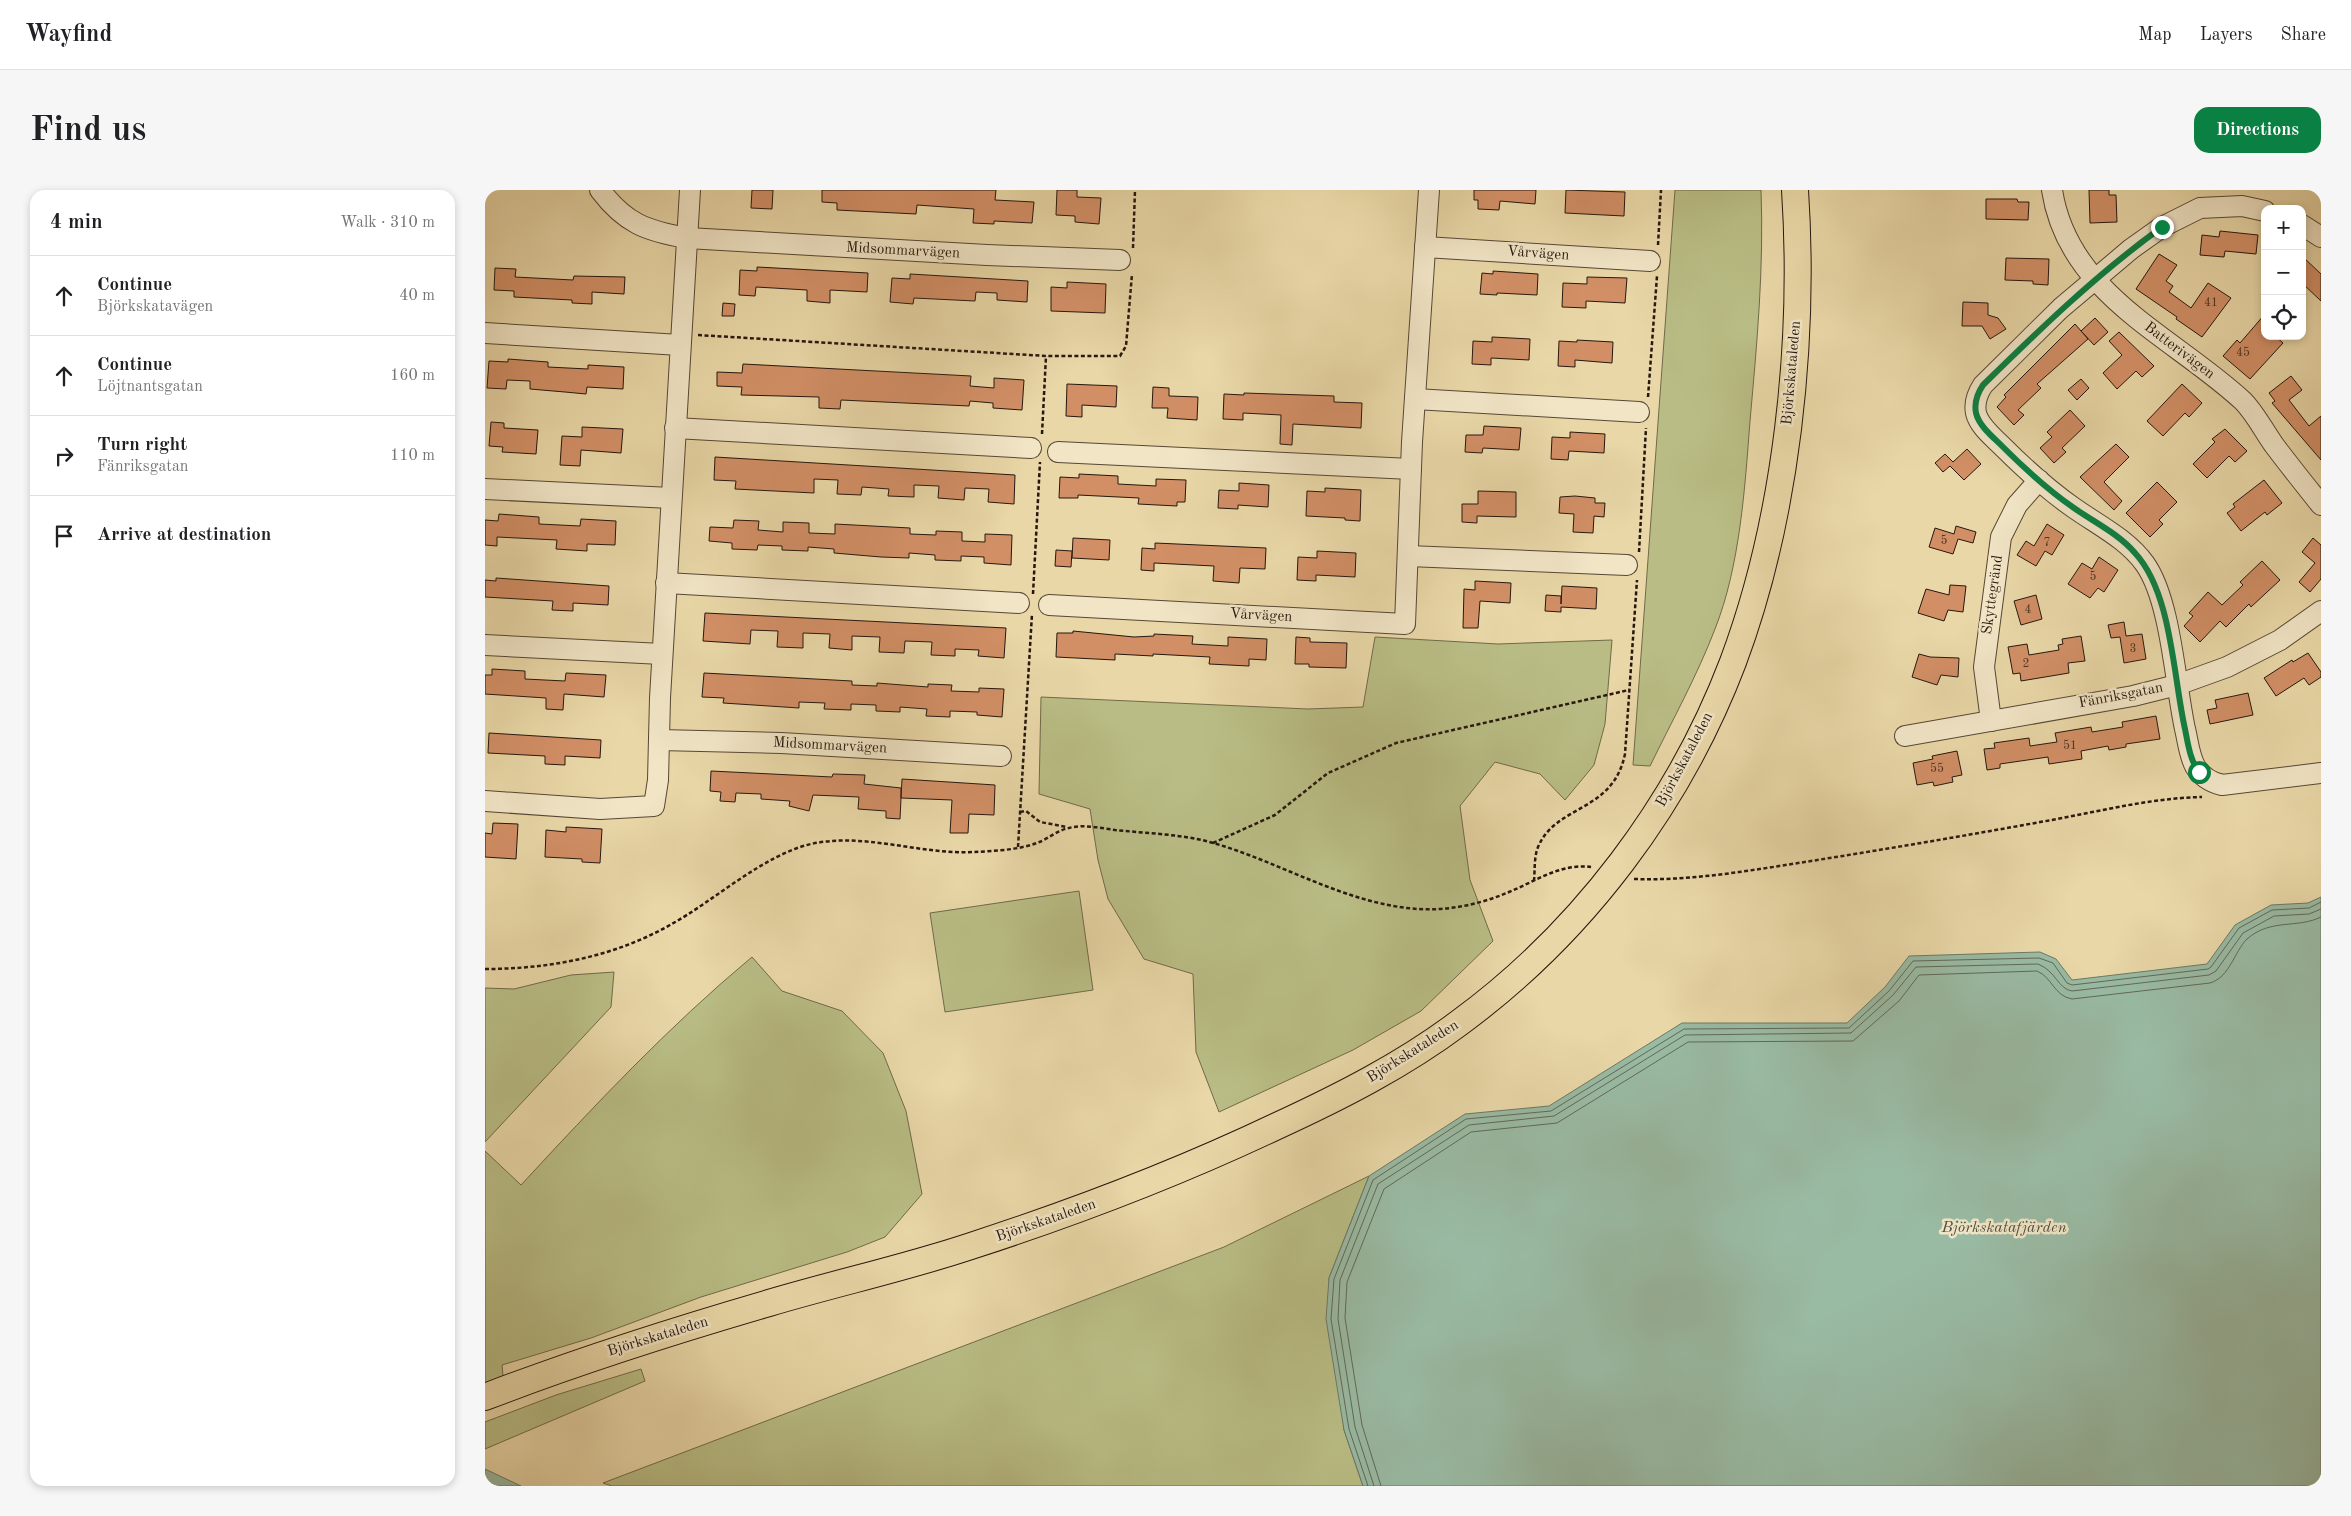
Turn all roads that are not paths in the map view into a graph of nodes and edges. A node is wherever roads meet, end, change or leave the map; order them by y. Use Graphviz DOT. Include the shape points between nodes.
graph roads {
  1 [pos="600,190"];
  2 [pos="690,190"];
  3 [pos="1429,190"];
  4 [pos="1795,190"];
  5 [pos="2052,190"];
  6 [pos="2261,210"];
  7 [pos="2306,228"];
  8 [pos="2321,237"];
  9 [pos="687,238"];
  10 [pos="1425,247"];
  11 [pos="1128,261"];
  12 [pos="1650,261"];
  13 [pos="2094,280"];
  14 [pos="485,333"];
  15 [pos="680,345"];
  16 [pos="1415,399"];
  17 [pos="1639,412"];
  18 [pos="675,428"];
  19 [pos="1031,448"];
  20 [pos="1058,452"];
  21 [pos="1411,469"];
  22 [pos="2039,480"];
  23 [pos="485,489"];
  24 [pos="671,498"];
  25 [pos="2321,504"];
  26 [pos="1408,556"];
  27 [pos="1627,565"];
  28 [pos="666,583"];
  29 [pos="1019,603"];
  30 [pos="1049,605"];
  31 [pos="2321,611"];
  32 [pos="485,645"];
  33 [pos="662,654"];
  34 [pos="2177,685"];
  35 [pos="1991,721"];
  36 [pos="1905,736"];
  37 [pos="659,740"];
  38 [pos="1001,756"];
  39 [pos="2321,773"];
  40 [pos="485,801"];
  41 [pos="485,1397"];
  1 -- 9 [label="street, Midsommarvägen" via="610,203 634,222 657,233"];
  2 -- 9 [label="street"];
  3 -- 10 [label="street, Vårvägen"];
  4 -- 41 [label="main road, Björkskataleden" via="1797,312 1785,446 1763,563 1732,663 1693,748 1659,810 1583,910 1524,970 1459,1024 1379,1075 1319,1106 1110,1199 966,1248 613,1350"];
  5 -- 13 [label="street, Batterivägen" via="2057,218 2068,242"];
  6 -- 13 [label="street" via="2242,206 2200,208 2162,227"];
  7 -- 8 [label="street"];
  9 -- 11 [label="street, Midsommarvägen"];
  9 -- 15 [label="street"];
  10 -- 12 [label="street, Vårvägen"];
  10 -- 16 [label="street, Vårvägen"];
  13 -- 22 [label="street" via="1983,385 1975,403 1978,418 1997,441"];
  13 -- 25 [label="street, Batterivägen" via="2140,322 2195,360 2245,403 2287,463"];
  14 -- 15 [label="street"];
  15 -- 18 [label="street"];
  16 -- 17 [label="street"];
  16 -- 21 [label="street, Vårvägen"];
  18 -- 19 [label="street"];
  18 -- 24 [label="street"];
  20 -- 21 [label="street"];
  21 -- 26 [label="street, Vårvägen"];
  22 -- 34 [label="street" via="2127,544 2145,564 2159,593"];
  22 -- 35 [label="street, Skyttegränd" via="2017,505 2001,537 1984,667"];
  23 -- 24 [label="street"];
  24 -- 28 [label="street"];
  26 -- 27 [label="street"];
  26 -- 30 [label="street, Vårvägen" via="1405,624"];
  28 -- 29 [label="street"];
  28 -- 33 [label="street"];
  31 -- 34 [label="street, Fänriksgatan" via="2280,640 2227,667"];
  32 -- 33 [label="street"];
  33 -- 37 [label="street"];
  34 -- 35 [label="street, Fänriksgatan"];
  34 -- 39 [label="street" via="2192,760 2207,779 2222,784"];
  35 -- 36 [label="street, Fänriksgatan"];
  37 -- 38 [label="street, Midsommarvägen" via="781,743"];
  37 -- 40 [label="street" via="654,806 600,809"];
}
